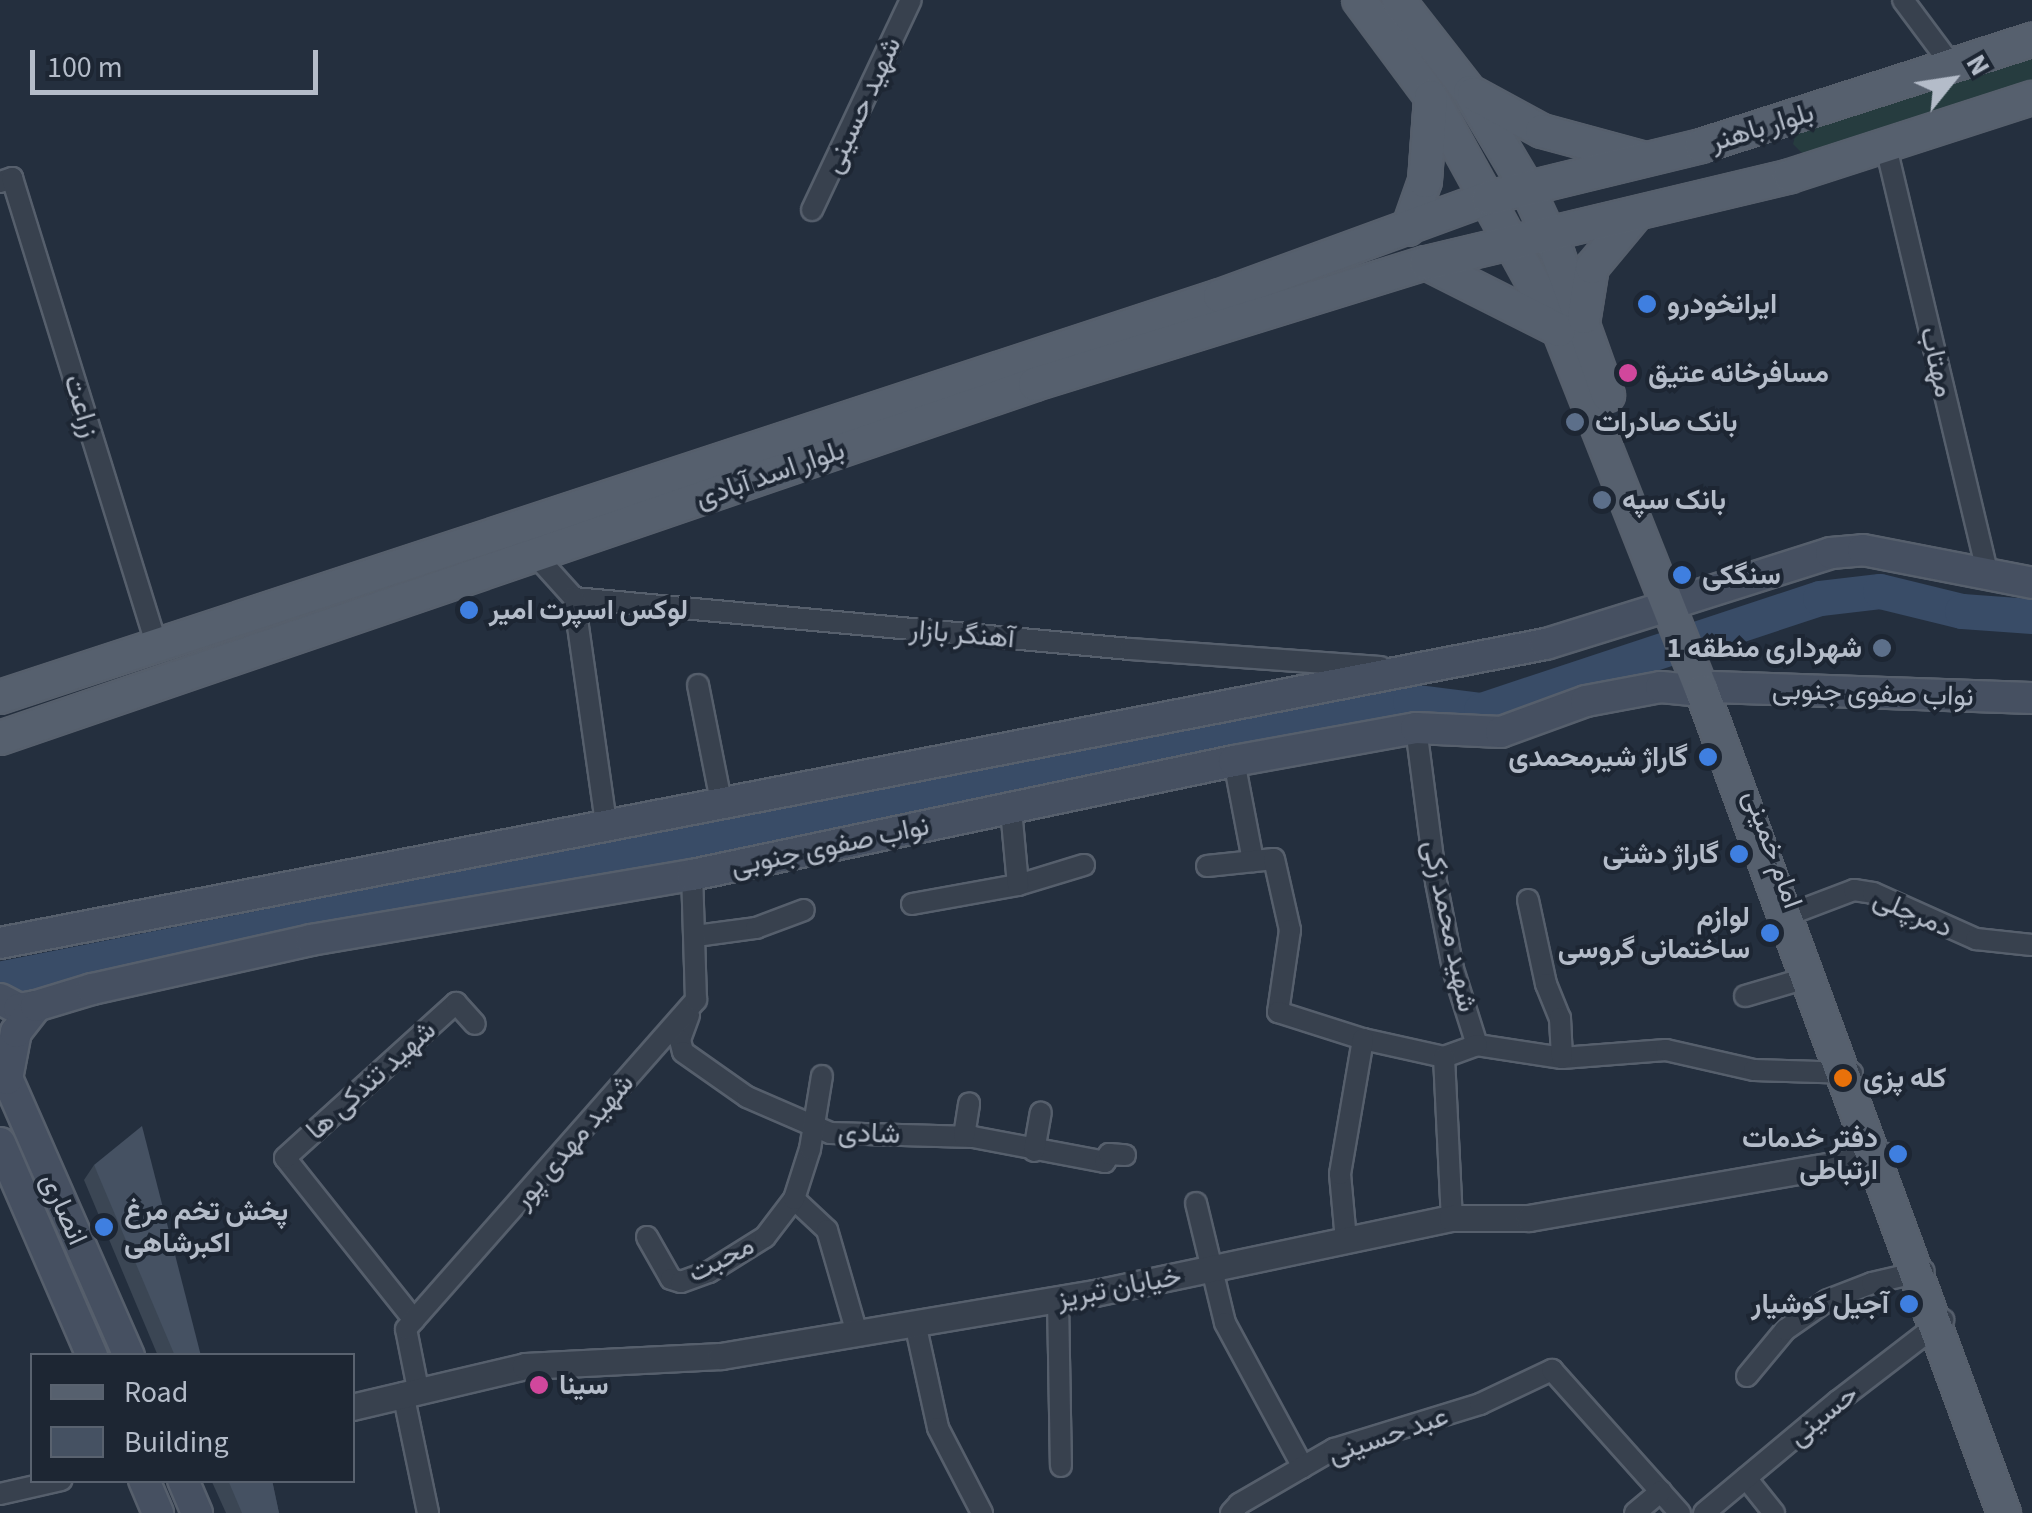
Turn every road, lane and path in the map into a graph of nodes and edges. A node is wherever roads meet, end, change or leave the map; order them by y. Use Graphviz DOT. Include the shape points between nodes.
graph roads {
  1 [pos="911,0"];
  2 [pos="1398,0"];
  3 [pos="1903,0"];
  4 [pos="1364,1"];
  5 [pos="2032,40"];
  6 [pos="1953,66"];
  7 [pos="1470,92"];
  8 [pos="1431,97"];
  9 [pos="2032,98"];
  10 [pos="1771,124"];
  11 [pos="1886,147"];
  12 [pos="1646,159"];
  13 [pos="1790,176"];
  14 [pos="0,182"];
  15 [pos="1526,188"];
  16 [pos="1488,198"];
  17 [pos="812,210"];
  18 [pos="1636,214"];
  19 [pos="1408,229"];
  20 [pos="1549,236"];
  21 [pos="1511,244"];
  22 [pos="1426,263"];
  23 [pos="1572,325"];
  24 [pos="538,558"];
  25 [pos="406,566"];
  26 [pos="1988,576"];
  27 [pos="2032,582"];
  28 [pos="574,598"];
  29 [pos="416,599"];
  30 [pos="1678,610"];
  31 [pos="156,646"];
  32 [pos="1405,668"];
  33 [pos="1705,683"];
  34 [pos="698,685"];
  35 [pos="0,698"];
  36 [pos="2032,698"];
  37 [pos="1416,728"];
  38 [pos="0,738"];
  39 [pos="1234,761"];
  40 [pos="721,801"];
  41 [pos="1010,809"];
  42 [pos="606,823"];
  43 [pos="1253,861"];
  44 [pos="1084,865"];
  45 [pos="1206,866"];
  46 [pos="692,875"];
  47 [pos="1018,885"];
  48 [pos="1528,900"];
  49 [pos="912,904"];
  50 [pos="804,910"];
  51 [pos="1790,914"];
  52 [pos="696,936"];
  53 [pos="0,943"];
  54 [pos="2032,945"];
  55 [pos="1806,978"];
  56 [pos="1745,996"];
  57 [pos="0,999"];
  58 [pos="696,1000"];
  59 [pos="36,1006"];
  60 [pos="475,1024"];
  61 [pos="1363,1039"];
  62 [pos="1477,1044"];
  63 [pos="1444,1057"];
  64 [pos="1562,1058"];
  65 [pos="4,1070"];
  66 [pos="1848,1073"];
  67 [pos="822,1076"];
  68 [pos="969,1102"];
  69 [pos="1041,1113"];
  70 [pos="814,1128"];
  71 [pos="964,1136"];
  72 [pos="0,1143"];
  73 [pos="1034,1151"];
  74 [pos="1125,1155"];
  75 [pos="1879,1157"];
  76 [pos="794,1199"];
  77 [pos="1196,1204"];
  78 [pos="1452,1218"];
  79 [pos="647,1237"];
  80 [pos="1346,1240"];
  81 [pos="1209,1269"];
  82 [pos="1921,1271"];
  83 [pos="99,1289"];
  84 [pos="1058,1299"];
  85 [pos="69,1303"];
  86 [pos="414,1320"];
  87 [pos="915,1323"];
  88 [pos="1940,1324"];
  89 [pos="857,1333"];
  90 [pos="124,1346"];
  91 [pos="91,1353"];
  92 [pos="93,1353"];
  93 [pos="1747,1376"];
  94 [pos="410,1391"];
  95 [pos="355,1406"];
  96 [pos="1061,1466"];
  97 [pos="1303,1467"];
  98 [pos="1746,1478"];
  99 [pos="48,1483"];
  100 [pos="145,1483"];
  101 [pos="184,1483"];
  102 [pos="1661,1491"];
  103 [pos="0,1494"];
  104 [pos="158,1513"];
  105 [pos="197,1513"];
  106 [pos="428,1513"];
  107 [pos="982,1513"];
  108 [pos="1232,1513"];
  109 [pos="1635,1513"];
  110 [pos="1680,1513"];
  111 [pos="1704,1513"];
  112 [pos="1774,1513"];
  113 [pos="2004,1513"];
  114 [pos="2014,1513"];
  1 -- 17 [label="street, شهید حسینی"];
  2 -- 7 [label="main road, امام خمینی"];
  3 -- 6 [label="street"];
  4 -- 8 [label="main road, امام خمینی"];
  5 -- 6 [label="main road, بلوار باهنر"];
  6 -- 10 [label="main road, بلوار باهنر"];
  7 -- 12 [label="main road" via="1542,130"];
  7 -- 15 [label="main road, امام خمینی"];
  8 -- 16 [label="main road, امام خمینی"];
  8 -- 19 [label="main road" via="1424,181"];
  9 -- 11 [label="main road, بلوار باهنر"];
  10 -- 12 [label="main road, بلوار باهنر"];
  10 -- 13 [label="main road" via="1770,154"];
  11 -- 13 [label="main road, بلوار باهنر"];
  11 -- 26 [label="street, مهتاب"];
  12 -- 15 [label="main road, بلوار باهنر"];
  13 -- 18 [label="main road, بلوار باهنر"];
  14 -- 31 [label="street, زراعت" via="12,178"];
  15 -- 16 [label="main road, بلوار باهنر"];
  15 -- 20 [label="main road, امام خمینی"];
  16 -- 19 [label="main road, بلوار اسد آبادی"];
  16 -- 21 [label="main road, امام خمینی"];
  18 -- 20 [label="main road, بلوار باهنر"];
  18 -- 23 [label="main road" via="1592,267"];
  19 -- 25 [label="main road, بلوار اسد آبادی"];
  20 -- 21 [label="main road, بلوار اسد آبادی"];
  20 -- 23 [label="main road, امام خمینی"];
  21 -- 22 [label="main road, بلوار اسد آبادی"];
  21 -- 23 [label="main road, امام خمینی"];
  22 -- 23 [label="main road"];
  22 -- 24 [label="main road, بلوار اسد آبادی" via="1035,384"];
  23 -- 30 [label="main road, امام خمینی"];
  24 -- 28 [label="street"];
  24 -- 29 [label="main road, بلوار اسد آبادی"];
  25 -- 29 [label="main road"];
  25 -- 31 [label="main road, بلوار اسد آبادی"];
  26 -- 27 [label="main road"];
  26 -- 30 [label="main road" via="1896,553 1831,553"];
  28 -- 32 [label="street, آهنگر بازار" via="1130,650"];
  28 -- 42 [label="street"];
  29 -- 38 [label="main road, بلوار اسد آبادی"];
  30 -- 32 [label="main road" via="1546,644"];
  30 -- 33 [label="main road, امام خمینی"];
  31 -- 35 [label="main road, بلوار اسد آبادی"];
  32 -- 40 [label="main road"];
  33 -- 36 [label="main road, نواب صفوی جنوبی"];
  33 -- 37 [label="main road, نواب صفوی جنوبی" via="1586,701 1501,732"];
  33 -- 51 [label="main road, امام خمینی"];
  34 -- 40 [label="street"];
  37 -- 39 [label="main road, نواب صفوی جنوبی"];
  37 -- 62 [label="street, شهید محمد زکی" via="1436,882"];
  39 -- 41 [label="main road, نواب صفوی جنوبی"];
  39 -- 43 [label="street"];
  40 -- 42 [label="main road"];
  41 -- 46 [label="main road, نواب صفوی جنوبی"];
  41 -- 47 [label="street"];
  42 -- 53 [label="main road"];
  43 -- 45 [label="street"];
  43 -- 61 [label="street" via="1274,859 1290,930 1278,1012"];
  44 -- 47 [label="street"];
  46 -- 52 [label="street"];
  46 -- 59 [label="main road, نواب صفوی جنوبی" via="312,940"];
  47 -- 49 [label="street"];
  48 -- 64 [label="street" via="1560,1018"];
  50 -- 52 [label="street" via="756,928"];
  51 -- 54 [label="street, دمرچلی" via="1854,890 1976,939"];
  51 -- 55 [label="main road, امام خمینی"];
  51 -- 66 [label="main road, امام خمینی"];
  52 -- 58 [label="street"];
  55 -- 56 [label="street"];
  55 -- 66 [label="main road, امام خمینی"];
  57 -- 59 [label="main road" via="20,1009"];
  58 -- 70 [label="street, شادی" via="680,1040 682,1052 747,1097"];
  58 -- 86 [label="street, شهید مهدی پور"];
  59 -- 65 [label="main road" via="16,1032"];
  60 -- 86 [label="street, شهید تندکی ها" via="456,1003 285,1158"];
  61 -- 63 [label="street"];
  61 -- 80 [label="street" via="1340,1174"];
  62 -- 63 [label="street"];
  62 -- 64 [label="street, شهید محمد زکی"];
  63 -- 78 [label="street"];
  64 -- 66 [label="street, شهید محمد زکی" via="1666,1050 1754,1070"];
  65 -- 83 [label="main road, انصاری"];
  66 -- 75 [label="main road, امام خمینی"];
  67 -- 70 [label="street, محبت"];
  68 -- 71 [label="street"];
  69 -- 73 [label="street"];
  70 -- 71 [label="street, شادی"];
  70 -- 76 [label="street, محبت"];
  71 -- 73 [label="street, شادی"];
  72 -- 85 [label="main road, انصاری"];
  73 -- 74 [label="street, شادی" via="1105,1162 1108,1154"];
  75 -- 78 [label="street, خیابان تبریز" via="1528,1218"];
  75 -- 82 [label="main road, امام خمینی"];
  76 -- 79 [label="street, محبت" via="745,1251 681,1282 672,1279"];
  76 -- 89 [label="street" via="827,1230"];
  77 -- 81 [label="street"];
  78 -- 80 [label="street, خیابان تبریز"];
  80 -- 81 [label="street, خیابان تبریز"];
  81 -- 84 [label="street, خیابان تبریز"];
  81 -- 97 [label="street" via="1224,1323"];
  82 -- 88 [label="main road, امام خمینی"];
  82 -- 93 [label="street" via="1828,1300 1784,1330"];
  83 -- 85 [label="main road" via="90,1312"];
  83 -- 90 [label="main road, انصاری"];
  84 -- 87 [label="street, خیابان تبریز"];
  84 -- 96 [label="street"];
  85 -- 91 [label="main road, انصاری"];
  86 -- 94 [label="street" via="406,1330"];
  87 -- 89 [label="street, خیابان تبریز"];
  87 -- 107 [label="street" via="938,1428"];
  88 -- 98 [label="street, حسینی"];
  88 -- 113 [label="main road, امام خمینی"];
  88 -- 114 [label="main road, امام خمینی"];
  89 -- 94 [label="street, خیابان تبریز" via="721,1356 525,1366"];
  90 -- 92 [label="main road" via="110,1332 97,1337"];
  94 -- 95 [label="street, خیابان تبریز"];
  94 -- 106 [label="street"];
  97 -- 102 [label="street, عبد حسینی" via="1334,1449 1480,1404 1552,1370"];
  97 -- 108 [label="street, عبد حسینی"];
  98 -- 111 [label="street, حسینی"];
  98 -- 112 [label="street"];
  99 -- 103 [label="street"];
  100 -- 104 [label="main road"];
  101 -- 105 [label="main road"];
  102 -- 109 [label="street"];
  102 -- 110 [label="street"];
}
